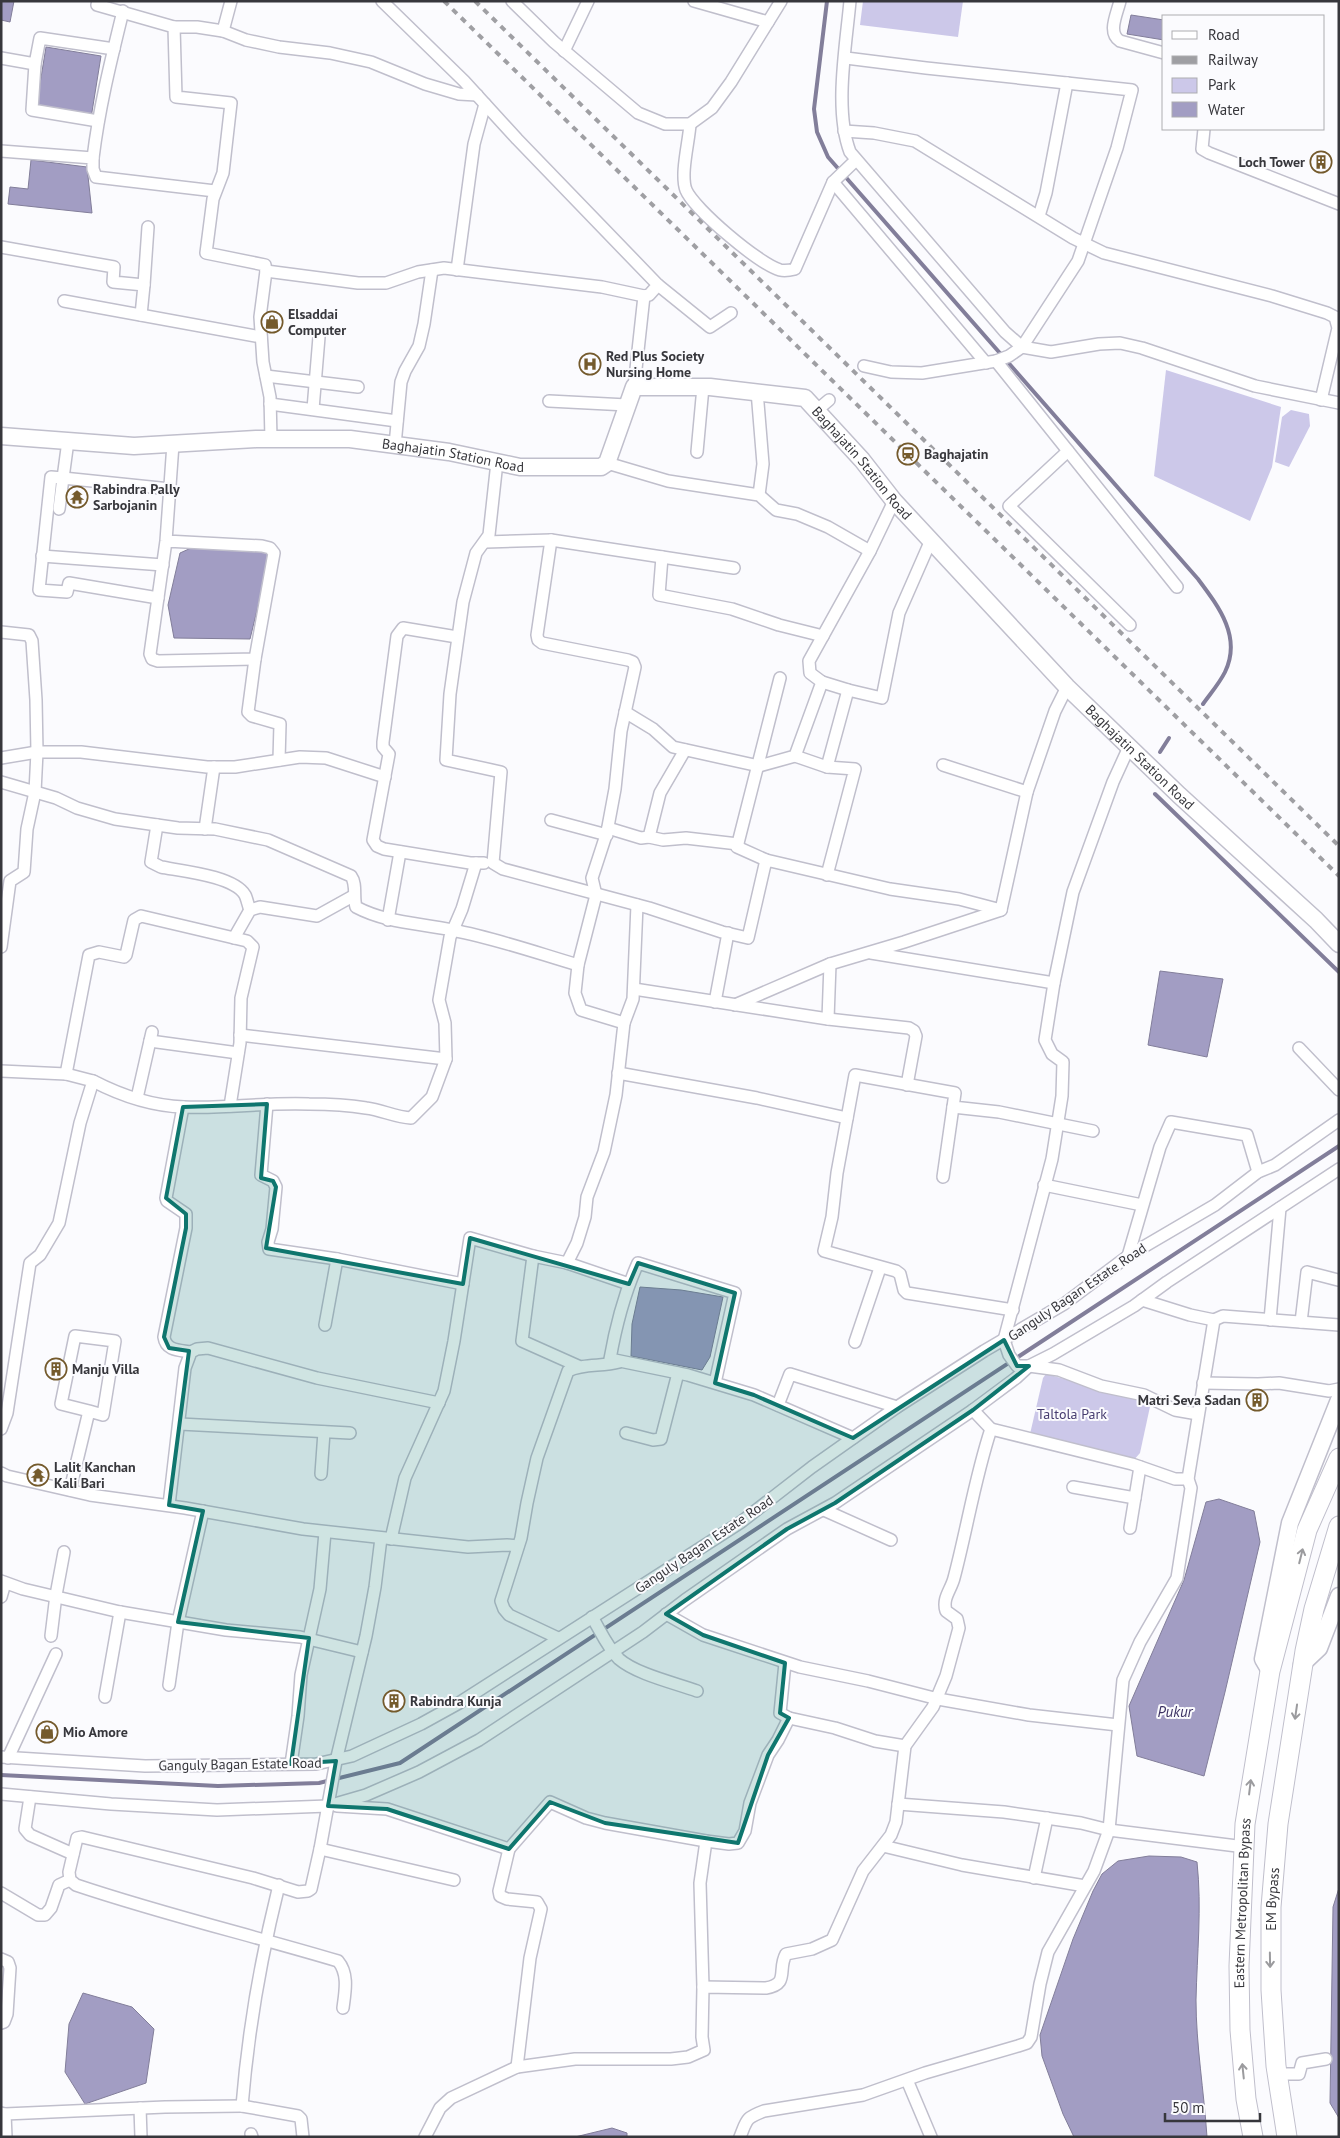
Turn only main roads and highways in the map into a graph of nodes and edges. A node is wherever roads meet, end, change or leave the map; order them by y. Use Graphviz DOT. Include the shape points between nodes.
graph roads {
  1 [pos="1339,1458"];
  2 [pos="1339,1526"];
  3 [pos="1253,2137"];
  4 [pos="1286,2137"];
  3 -- 1 [label="main road, Eastern Metropolitan Bypass, one-way" via="1240,2030 1239,1966 1245,1824 1270,1671 1308,1530"];
  2 -- 4 [label="main road, EM Bypass, one-way" via="1314,1609 1302,1664 1278,1824 1271,1907 1272,2026"];
}
